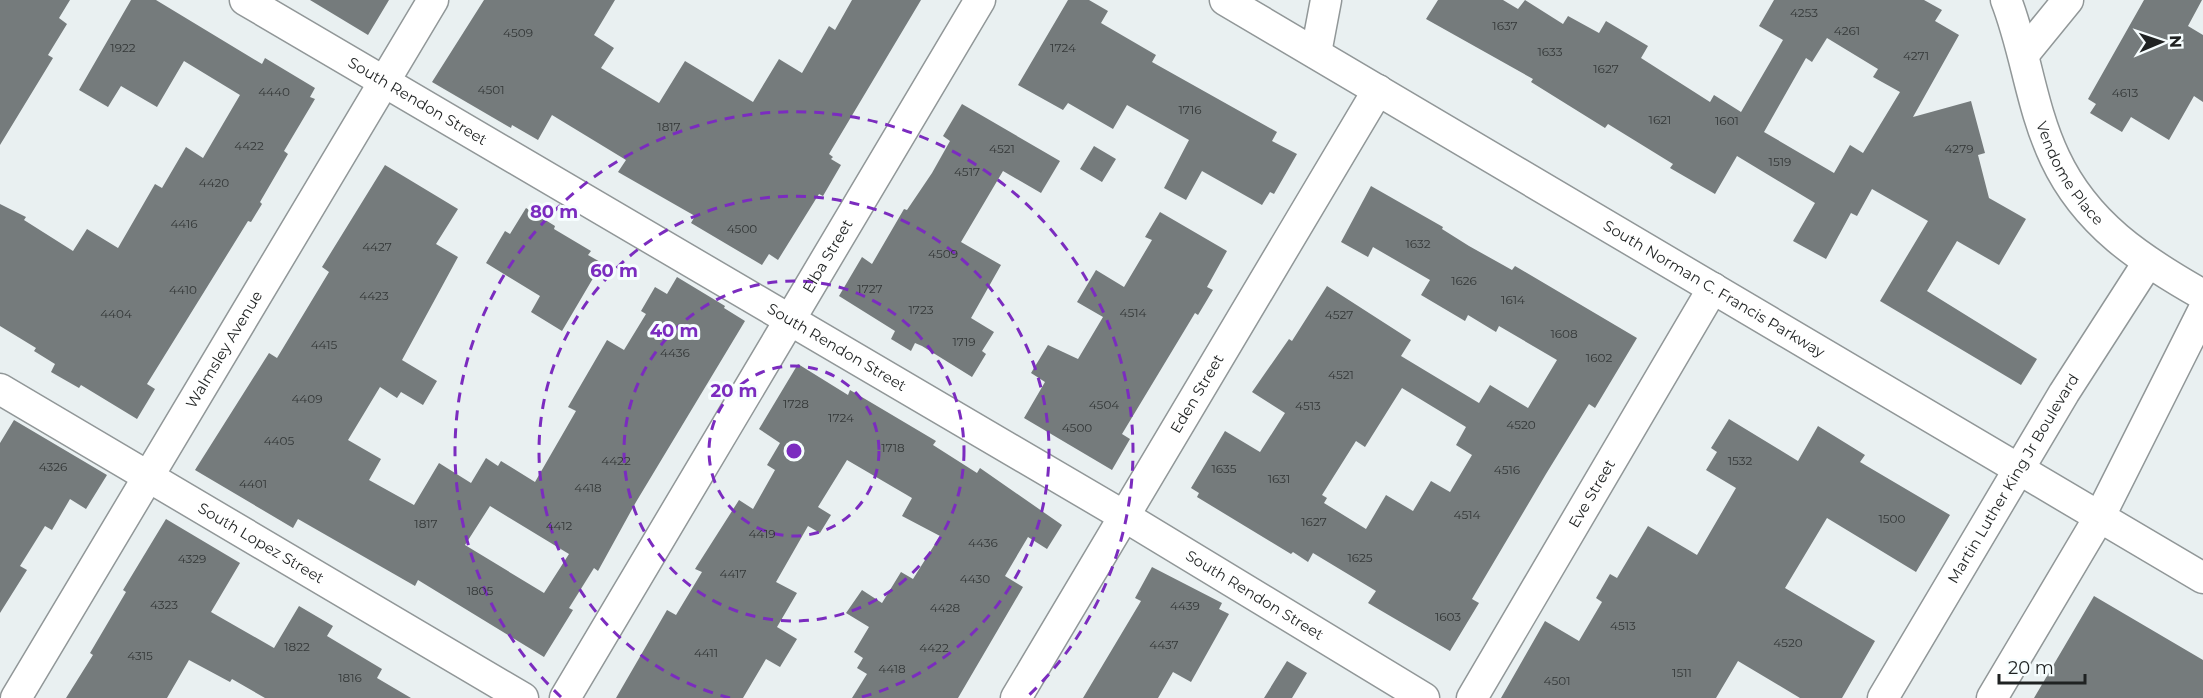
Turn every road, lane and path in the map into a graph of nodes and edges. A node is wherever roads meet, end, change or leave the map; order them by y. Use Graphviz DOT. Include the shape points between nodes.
graph roads {
  1 [pos="245,0"];
  2 [pos="433,0"];
  3 [pos="980,0"];
  4 [pos="1225,0"];
  5 [pos="1326,0"];
  6 [pos="2007,0"];
  7 [pos="2068,0"];
  8 [pos="1316,53"];
  9 [pos="2024,54"];
  10 [pos="386,82"];
  11 [pos="1378,90"];
  12 [pos="2148,264"];
  13 [pos="1713,288"];
  14 [pos="2203,295"];
  15 [pos="2203,311"];
  16 [pos="791,321"];
  17 [pos="0,389"];
  18 [pos="2019,469"];
  19 [pos="147,477"];
  20 [pos="1124,516"];
  21 [pos="2100,516"];
  22 [pos="2203,578"];
  23 [pos="16,698"];
  24 [pos="523,698"];
  25 [pos="565,698"];
  26 [pos="1016,698"];
  27 [pos="1424,698"];
  28 [pos="1472,698"];
  29 [pos="1883,698"];
  30 [pos="1992,698"];
  1 -- 10 [label="street, South Rendon Street"];
  2 -- 10 [label="street, Walmsley Avenue"];
  3 -- 16 [label="street, Elba Street"];
  4 -- 8 [label="street, South Norman C. Francis Parkway"];
  5 -- 8 [label="street"];
  6 -- 9 [label="street, Vendome Place"];
  7 -- 9 [label="street"];
  8 -- 11 [label="street, South Norman C. Francis Parkway"];
  9 -- 12 [label="street, Vendome Place" via="2054,157 2076,195 2094,218"];
  10 -- 16 [label="street, South Rendon Street"];
  10 -- 19 [label="street, Walmsley Avenue"];
  11 -- 13 [label="street, South Norman C. Francis Parkway"];
  11 -- 20 [label="street, Eden Street"];
  12 -- 14 [label="street, Vendome Place"];
  12 -- 18 [label="street, Martin Luther King Jr Boulevard"];
  13 -- 18 [label="street, South Norman C. Francis Parkway"];
  13 -- 28 [label="street, Eve Street"];
  15 -- 21 [label="street"];
  16 -- 20 [label="street, South Rendon Street"];
  16 -- 25 [label="street, Elba Street"];
  17 -- 19 [label="street, South Lopez Street"];
  18 -- 21 [label="street, South Norman C. Francis Parkway"];
  18 -- 29 [label="street, Martin Luther King Jr Boulevard"];
  19 -- 23 [label="street, Walmsley Avenue"];
  19 -- 24 [label="street, South Lopez Street"];
  20 -- 26 [label="street, Eden Street"];
  20 -- 27 [label="street, South Rendon Street"];
  21 -- 22 [label="street, South Norman C. Francis Parkway"];
  21 -- 30 [label="street"];
}
